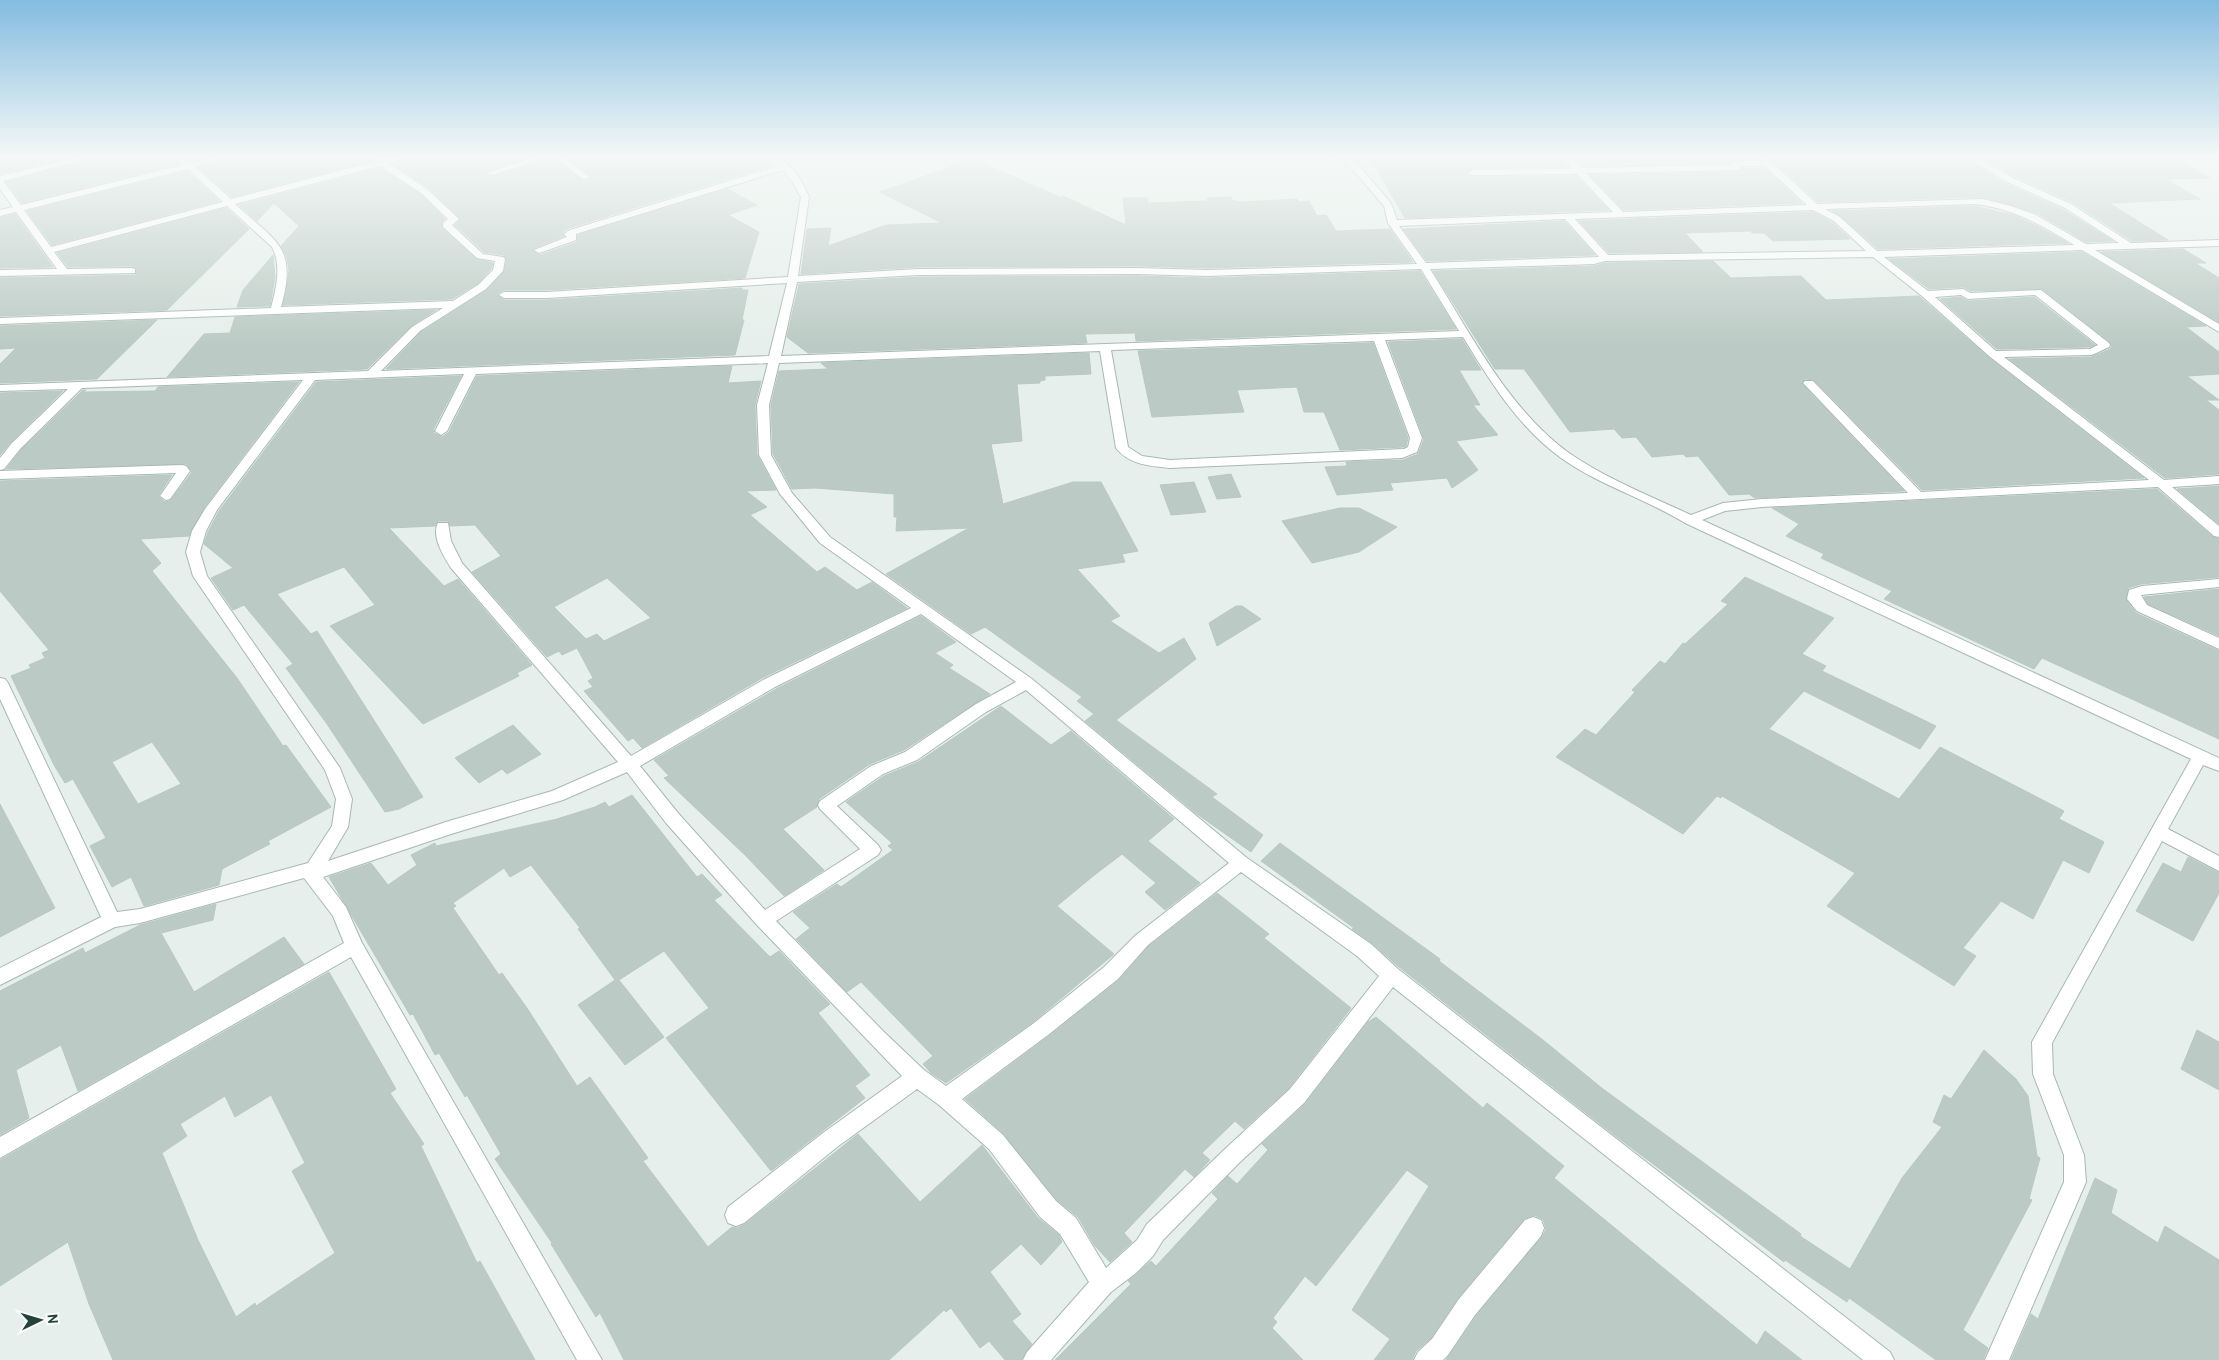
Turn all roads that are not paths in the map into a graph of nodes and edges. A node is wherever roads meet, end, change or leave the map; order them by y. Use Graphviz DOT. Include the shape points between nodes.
graph roads {
  1 [pos="27,219"];
  2 [pos="164,219"];
  3 [pos="248,219"];
  4 [pos="453,219"];
  5 [pos="613,219"];
  6 [pos="801,219"];
  7 [pos="1392,219"];
  8 [pos="1481,219"];
  9 [pos="1570,219"];
  10 [pos="1836,219"];
  11 [pos="2038,219"];
  12 [pos="2089,219"];
  13 [pos="1393,223"];
  14 [pos="2219,243"];
  15 [pos="2130,246"];
  16 [pos="2086,247"];
  17 [pos="49,250"];
  18 [pos="539,250"];
  19 [pos="1875,254"];
  20 [pos="1605,258"];
  21 [pos="1424,267"];
  22 [pos="132,271"];
  23 [pos="0,273"];
  24 [pos="65,273"];
  25 [pos="792,281"];
  26 [pos="1926,294"];
  27 [pos="504,295"];
  28 [pos="455,304"];
  29 [pos="275,311"];
  30 [pos="0,321"];
  31 [pos="2219,329"];
  32 [pos="1466,334"];
  33 [pos="1378,338"];
  34 [pos="1105,347"];
  35 [pos="1993,354"];
  36 [pos="774,359"];
  37 [pos="472,370"];
  38 [pos="372,373"];
  39 [pos="312,376"];
  40 [pos="1809,383"];
  41 [pos="80,384"];
  42 [pos="0,388"];
  43 [pos="441,431"];
  44 [pos="0,466"];
  45 [pos="0,475"];
  46 [pos="2219,480"];
  47 [pos="2159,482"];
  48 [pos="166,496"];
  49 [pos="1918,496"];
  50 [pos="1690,520"];
  51 [pos="444,526"];
  52 [pos="2219,533"];
  53 [pos="2219,583"];
  54 [pos="922,608"];
  55 [pos="2219,644"];
  56 [pos="0,683"];
  57 [pos="1027,683"];
  58 [pos="2200,756"];
  59 [pos="628,765"];
  60 [pos="2219,765"];
  61 [pos="2158,831"];
  62 [pos="1241,863"];
  63 [pos="2219,864"];
  64 [pos="311,874"];
  65 [pos="112,920"];
  66 [pos="763,920"];
  67 [pos="354,946"];
  68 [pos="1391,975"];
  69 [pos="0,977"];
  70 [pos="917,1077"];
  71 [pos="946,1098"];
  72 [pos="0,1148"];
  73 [pos="736,1214"];
  74 [pos="1533,1228"];
  75 [pos="1104,1284"];
  76 [pos="590,1360"];
  77 [pos="1035,1360"];
  78 [pos="1426,1360"];
  79 [pos="1882,1360"];
  80 [pos="1997,1360"];
  1 -- 17 [label="street"];
  2 -- 17 [label="street"];
  3 -- 29 [label="street" via="276,245 282,286"];
  4 -- 28 [label="street" via="446,226 480,256 500,259 498,272 471,296"];
  5 -- 18 [label="street" via="573,232 569,234 573,238"];
  6 -- 25 [label="street"];
  7 -- 13 [label="street"];
  8 -- 13 [label="street"];
  9 -- 20 [label="street"];
  10 -- 19 [label="street"];
  11 -- 16 [label="street"];
  12 -- 15 [label="street"];
  13 -- 21 [label="street"];
  14 -- 15 [label="street"];
  15 -- 16 [label="street"];
  16 -- 19 [label="street"];
  16 -- 31 [label="street"];
  17 -- 24 [label="street"];
  19 -- 20 [label="street"];
  19 -- 26 [label="street"];
  20 -- 21 [label="street"];
  21 -- 25 [label="street" via="1207,273 918,272"];
  21 -- 32 [label="street"];
  22 -- 24 [label="street"];
  23 -- 24 [label="street"];
  25 -- 27 [label="street"];
  25 -- 36 [label="street"];
  26 -- 35 [label="street"];
  26 -- 35 [label="street" via="1963,292 1968,296 2037,292 2105,344 2092,352"];
  28 -- 29 [label="street"];
  28 -- 38 [label="street" via="416,330"];
  29 -- 30 [label="street"];
  32 -- 33 [label="street"];
  32 -- 50 [label="street" via="1523,417 1565,455 1623,488"];
  33 -- 34 [label="street"];
  33 -- 34 [label="street" via="1416,438 1412,451 1170,464 1146,462 1130,456 1122,448"];
  34 -- 36 [label="street"];
  35 -- 47 [label="street"];
  36 -- 37 [label="street"];
  36 -- 54 [label="street" via="763,405 765,455 786,494 825,540"];
  37 -- 38 [label="street"];
  37 -- 43 [label="street"];
  38 -- 39 [label="street"];
  39 -- 41 [label="street"];
  39 -- 64 [label="street" via="211,510 199,531 193,552 200,576 332,768 344,799 340,827"];
  40 -- 49 [label="street"];
  41 -- 42 [label="street"];
  41 -- 44 [label="street" via="16,446"];
  45 -- 48 [label="street" via="182,469 184,471"];
  46 -- 47 [label="street"];
  47 -- 49 [label="street"];
  47 -- 52 [label="street"];
  49 -- 50 [label="street" via="1723,506"];
  50 -- 58 [label="street"];
  51 -- 59 [label="street" via="444,541 456,565"];
  53 -- 55 [label="street" via="2134,593 2134,600 2142,608"];
  54 -- 57 [label="street"];
  54 -- 59 [label="street" via="770,683"];
  56 -- 65 [label="street"];
  57 -- 62 [label="street"];
  57 -- 66 [label="street" via="981,708 911,756 877,770 826,805 872,850"];
  58 -- 60 [label="street"];
  58 -- 61 [label="street"];
  59 -- 64 [label="street" via="557,796"];
  59 -- 66 [label="street"];
  61 -- 63 [label="street"];
  61 -- 80 [label="street" via="2042,1042 2043,1074 2074,1155 2075,1182"];
  62 -- 68 [label="street" via="1364,950"];
  62 -- 71 [label="street" via="1142,940 1096,986"];
  64 -- 65 [label="street" via="308,870 140,916"];
  64 -- 67 [label="street" via="340,912"];
  65 -- 69 [label="street"];
  66 -- 70 [label="street"];
  67 -- 72 [label="street"];
  67 -- 76 [label="street"];
  68 -- 75 [label="street" via="1297,1096 1155,1232 1128,1265"];
  68 -- 79 [label="street"];
  70 -- 71 [label="street"];
  70 -- 73 [label="street"];
  71 -- 75 [label="street" via="996,1142 1048,1209 1068,1226"];
  74 -- 78 [label="street" via="1467,1307 1440,1347"];
  75 -- 77 [label="street"];
}
